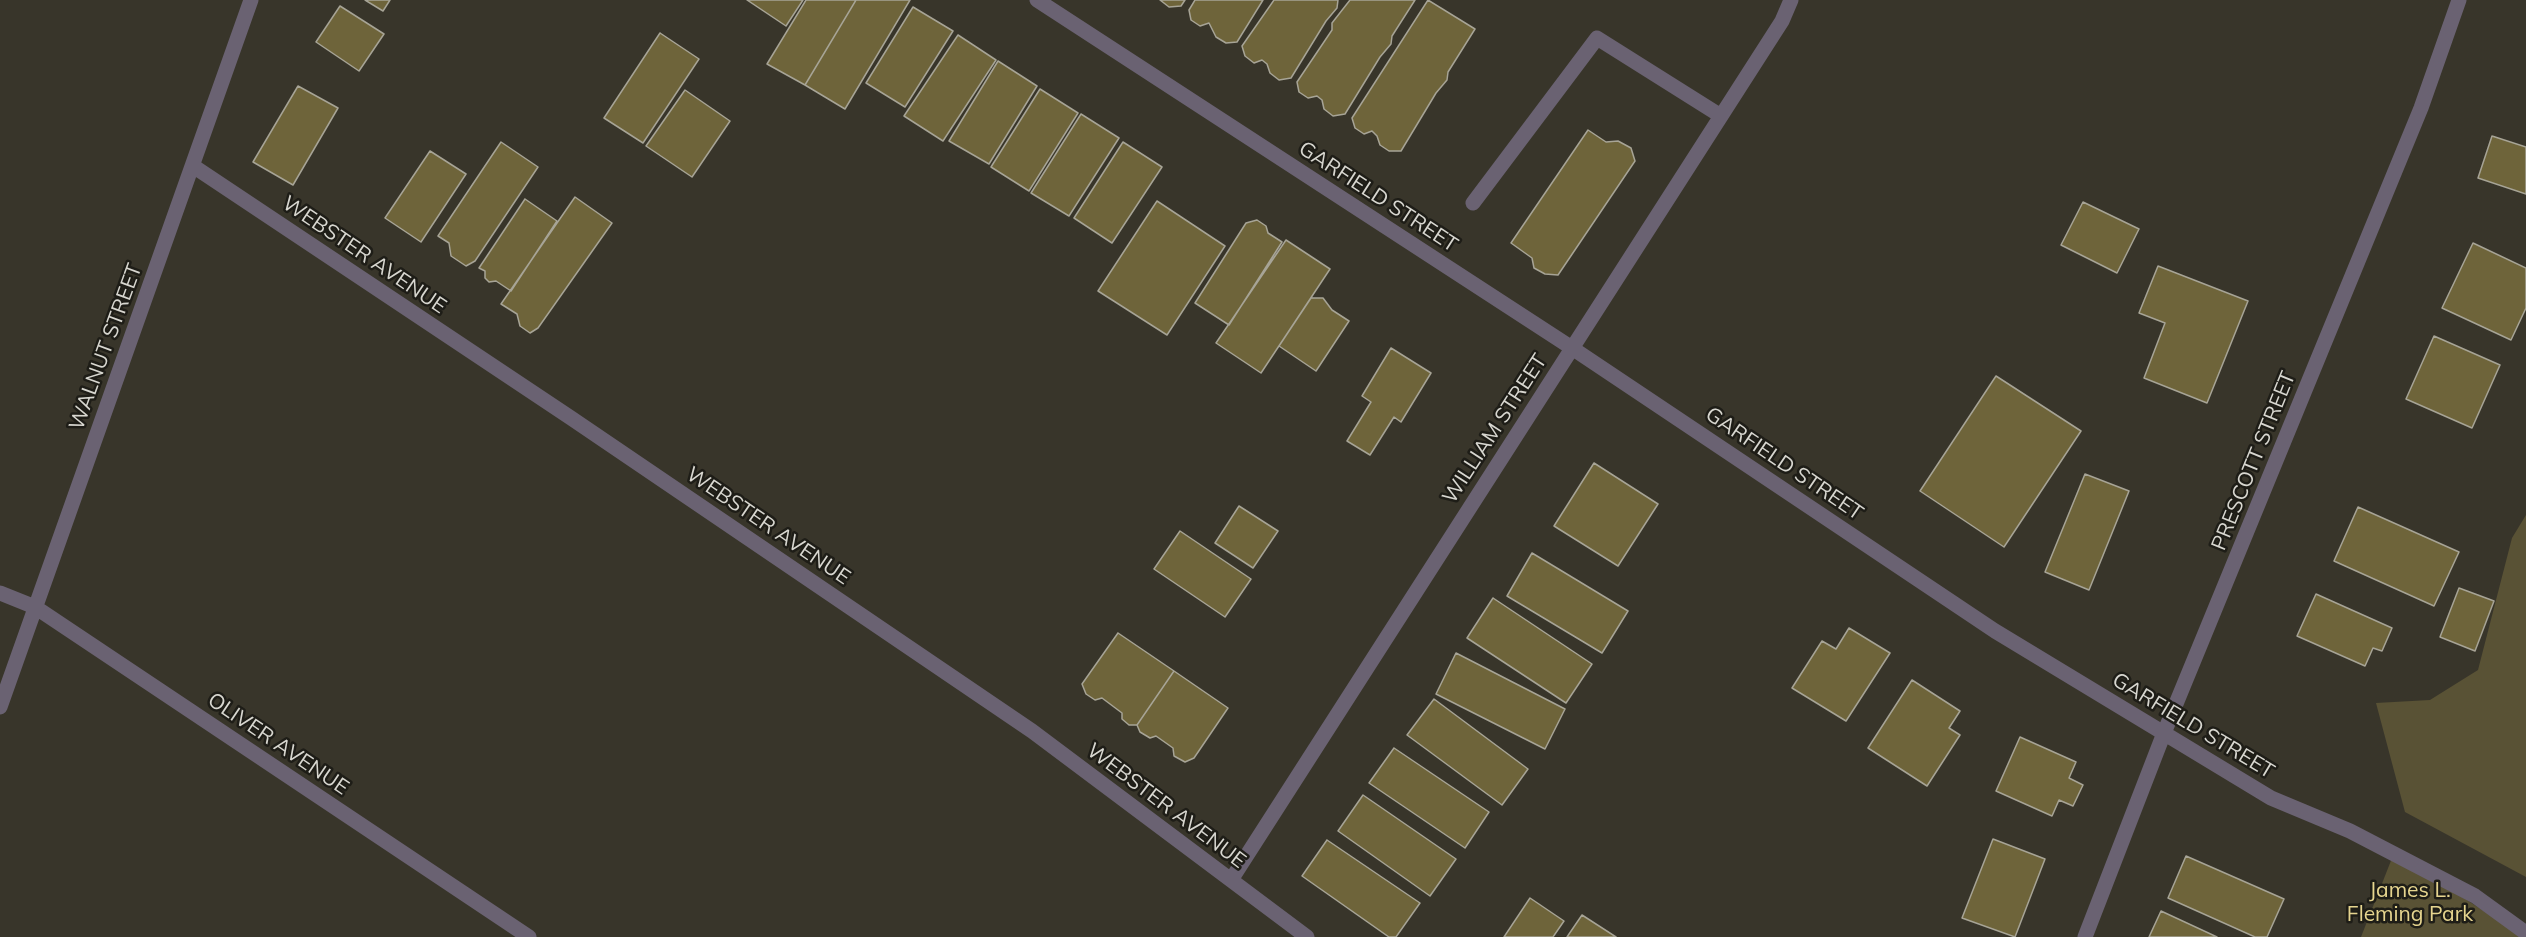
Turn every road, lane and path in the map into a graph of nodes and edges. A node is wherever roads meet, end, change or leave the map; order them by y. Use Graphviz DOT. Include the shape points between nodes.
graph roads {
  1 [pos="251,0"];
  2 [pos="1037,0"];
  3 [pos="1791,0"];
  4 [pos="2459,0"];
  5 [pos="1721,116"];
  6 [pos="193,166"];
  7 [pos="1473,203"];
  8 [pos="1572,348"];
  9 [pos="0,593"];
  10 [pos="35,607"];
  11 [pos="0,707"];
  12 [pos="2164,733"];
  13 [pos="1230,880"];
  14 [pos="2526,933"];
  15 [pos="1304,936"];
  16 [pos="529,937"];
  17 [pos="2085,937"];
  1 -- 6 [label="street, WALNUT STREET"];
  2 -- 8 [label="street, GARFIELD STREET"];
  3 -- 5 [label="street, WILLIAM STREET" via="1782,21"];
  4 -- 12 [label="street, PRESCOTT STREET" via="2421,108"];
  5 -- 7 [label="street" via="1597,38"];
  5 -- 8 [label="street, WILLIAM STREET"];
  6 -- 10 [label="street, WALNUT STREET"];
  6 -- 13 [label="street, WEBSTER AVENUE" via="1032,731"];
  8 -- 12 [label="street, GARFIELD STREET" via="1995,631"];
  8 -- 13 [label="street, WILLIAM STREET"];
  9 -- 10 [label="street, OLIVER AVENUE"];
  10 -- 11 [label="street, WALNUT STREET"];
  10 -- 16 [label="street, OLIVER AVENUE"];
  12 -- 14 [label="street, GARFIELD STREET" via="2271,798 2350,831 2475,896"];
  12 -- 17 [label="street, PRESCOTT STREET"];
  13 -- 15 [label="street, WEBSTER AVENUE"];
}
